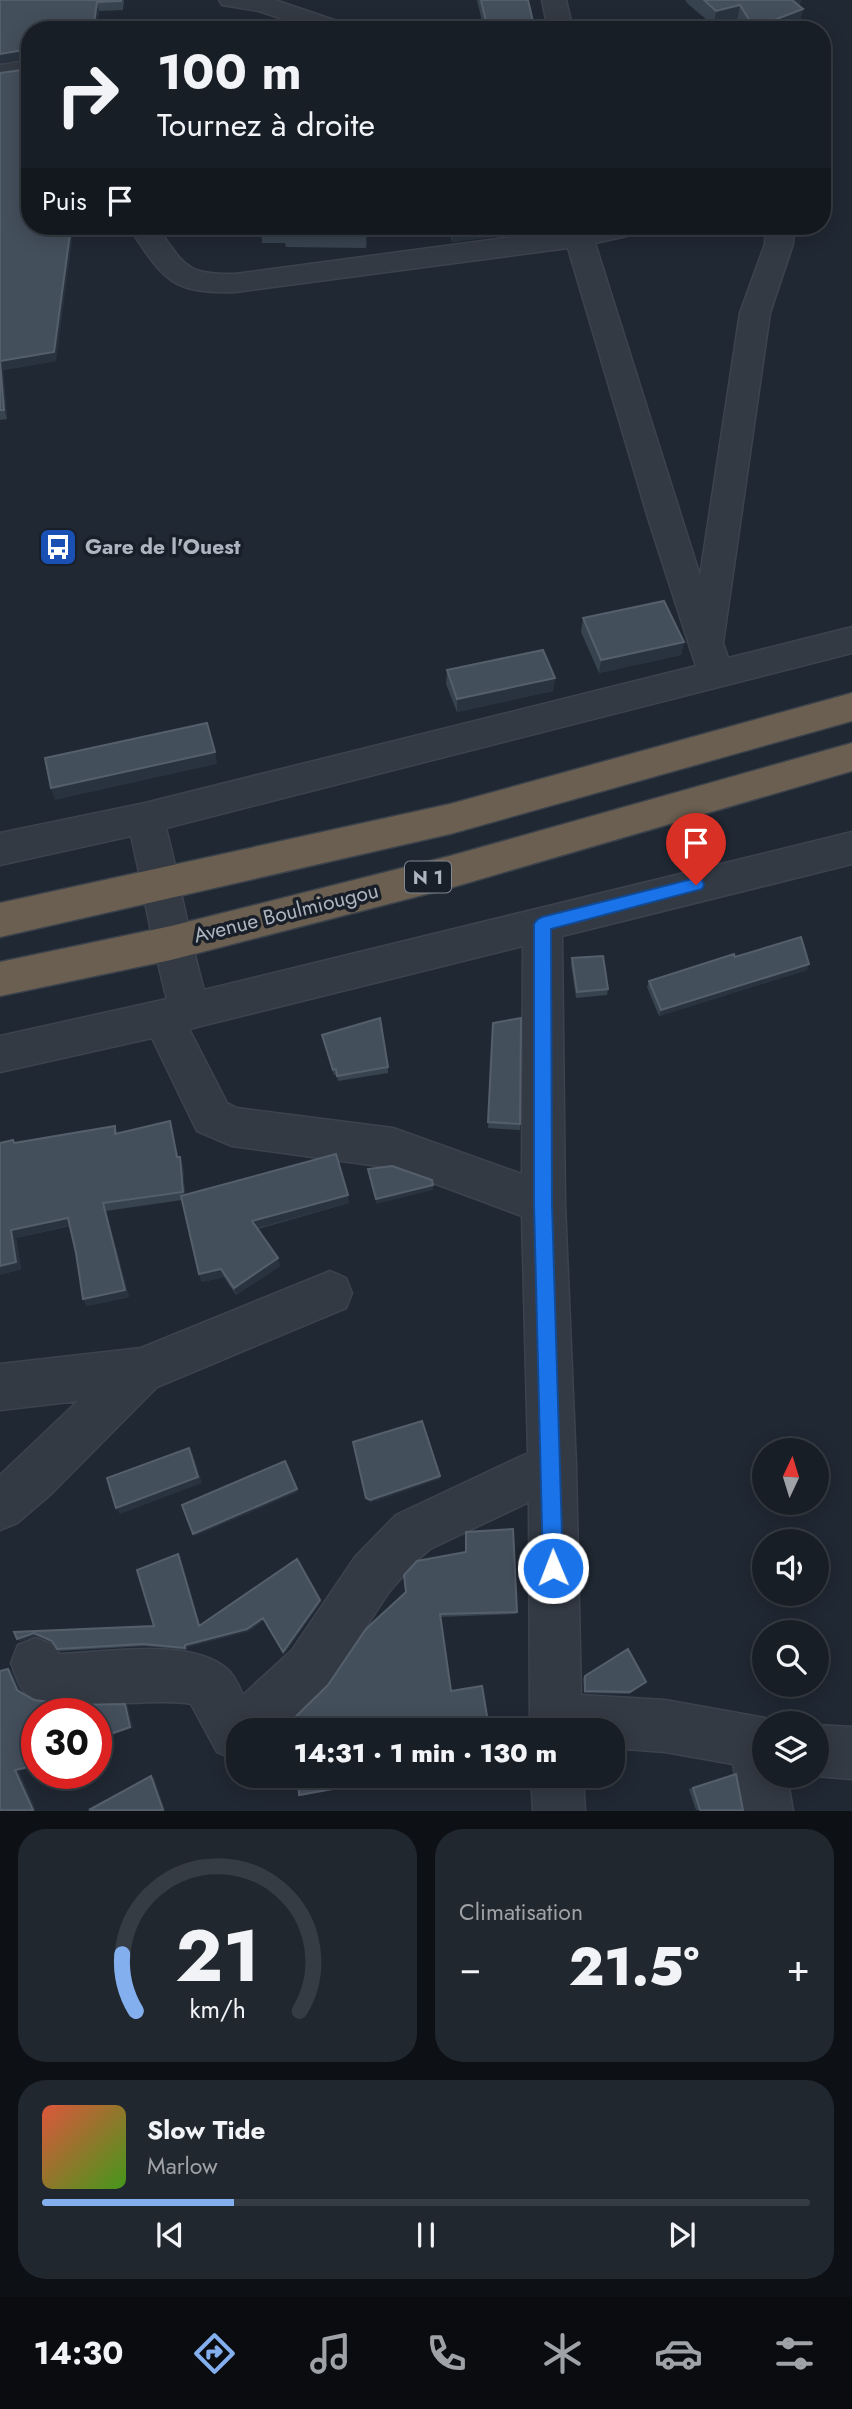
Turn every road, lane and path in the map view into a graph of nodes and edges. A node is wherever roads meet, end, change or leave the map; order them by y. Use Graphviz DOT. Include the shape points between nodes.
graph roads {
  1 [pos="231,0"];
  2 [pos="554,0"];
  3 [pos="313,21"];
  4 [pos="559,21"];
  5 [pos="21,70"];
  6 [pos="0,73"];
  7 [pos="149,235"];
  8 [pos="593,235"];
  9 [pos="780,235"];
  10 [pos="579,238"];
  11 [pos="852,640"];
  12 [pos="711,661"];
  13 [pos="852,707"];
  14 [pos="852,757"];
  15 [pos="145,818"];
  16 [pos="852,848"];
  17 [pos="0,849"];
  18 [pos="162,885"];
  19 [pos="0,920"];
  20 [pos="542,924"];
  21 [pos="171,943"];
  22 [pos="0,979"];
  23 [pos="177,1014"];
  24 [pos="0,1054"];
  25 [pos="543,1204"];
  26 [pos="330,1293"];
  27 [pos="141,1371"];
  28 [pos="0,1387"];
  29 [pos="552,1466"];
  30 [pos="0,1506"];
  31 [pos="36,1663"];
  32 [pos="226,1718"];
  33 [pos="255,1718"];
  34 [pos="555,1718"];
  35 [pos="625,1726"];
  36 [pos="752,1742"];
  37 [pos="829,1752"];
  38 [pos="852,1753"];
  39 [pos="558,1788"];
  40 [pos="765,1788"];
  41 [pos="559,1811"];
  42 [pos="767,1811"];
  1 -- 3 [label="street" via="263,4"];
  2 -- 4 [label="street"];
  5 -- 6 [label="street"];
  7 -- 10 [label="street" via="176,272 200,284 235,284"];
  8 -- 10 [label="street"];
  9 -- 12 [label="street" via="755,313"];
  10 -- 12 [label="street"];
  11 -- 12 [label="street"];
  12 -- 15 [label="street"];
  13 -- 18 [label="highway, N 1" via="450,819"];
  14 -- 21 [label="highway, Avenue Boulmiougou / N 1" via="450,872"];
  15 -- 17 [label="street"];
  15 -- 18 [label="street"];
  16 -- 20 [label="street"];
  18 -- 19 [label="highway, N 1"];
  18 -- 21 [label="street"];
  20 -- 23 [label="street"];
  20 -- 25 [label="street"];
  21 -- 22 [label="highway, Avenue Boulmiougou / N 1"];
  21 -- 23 [label="street"];
  23 -- 24 [label="street"];
  23 -- 25 [label="street" via="212,1117 232,1126 393,1148"];
  25 -- 29 [label="street"];
  26 -- 27 [label="street"];
  27 -- 28 [label="street"];
  27 -- 30 [label="street"];
  29 -- 33 [label="street" via="413,1532 393,1548 318,1658 292,1689"];
  29 -- 34 [label="street"];
  31 -- 32 [label="street" via="43,1675 54,1679 195,1678 208,1685"];
  35 -- 36 [label="street" via="664,1726"];
  37 -- 38 [label="street"];
  39 -- 41 [label="street"];
  40 -- 42 [label="street"];
}
